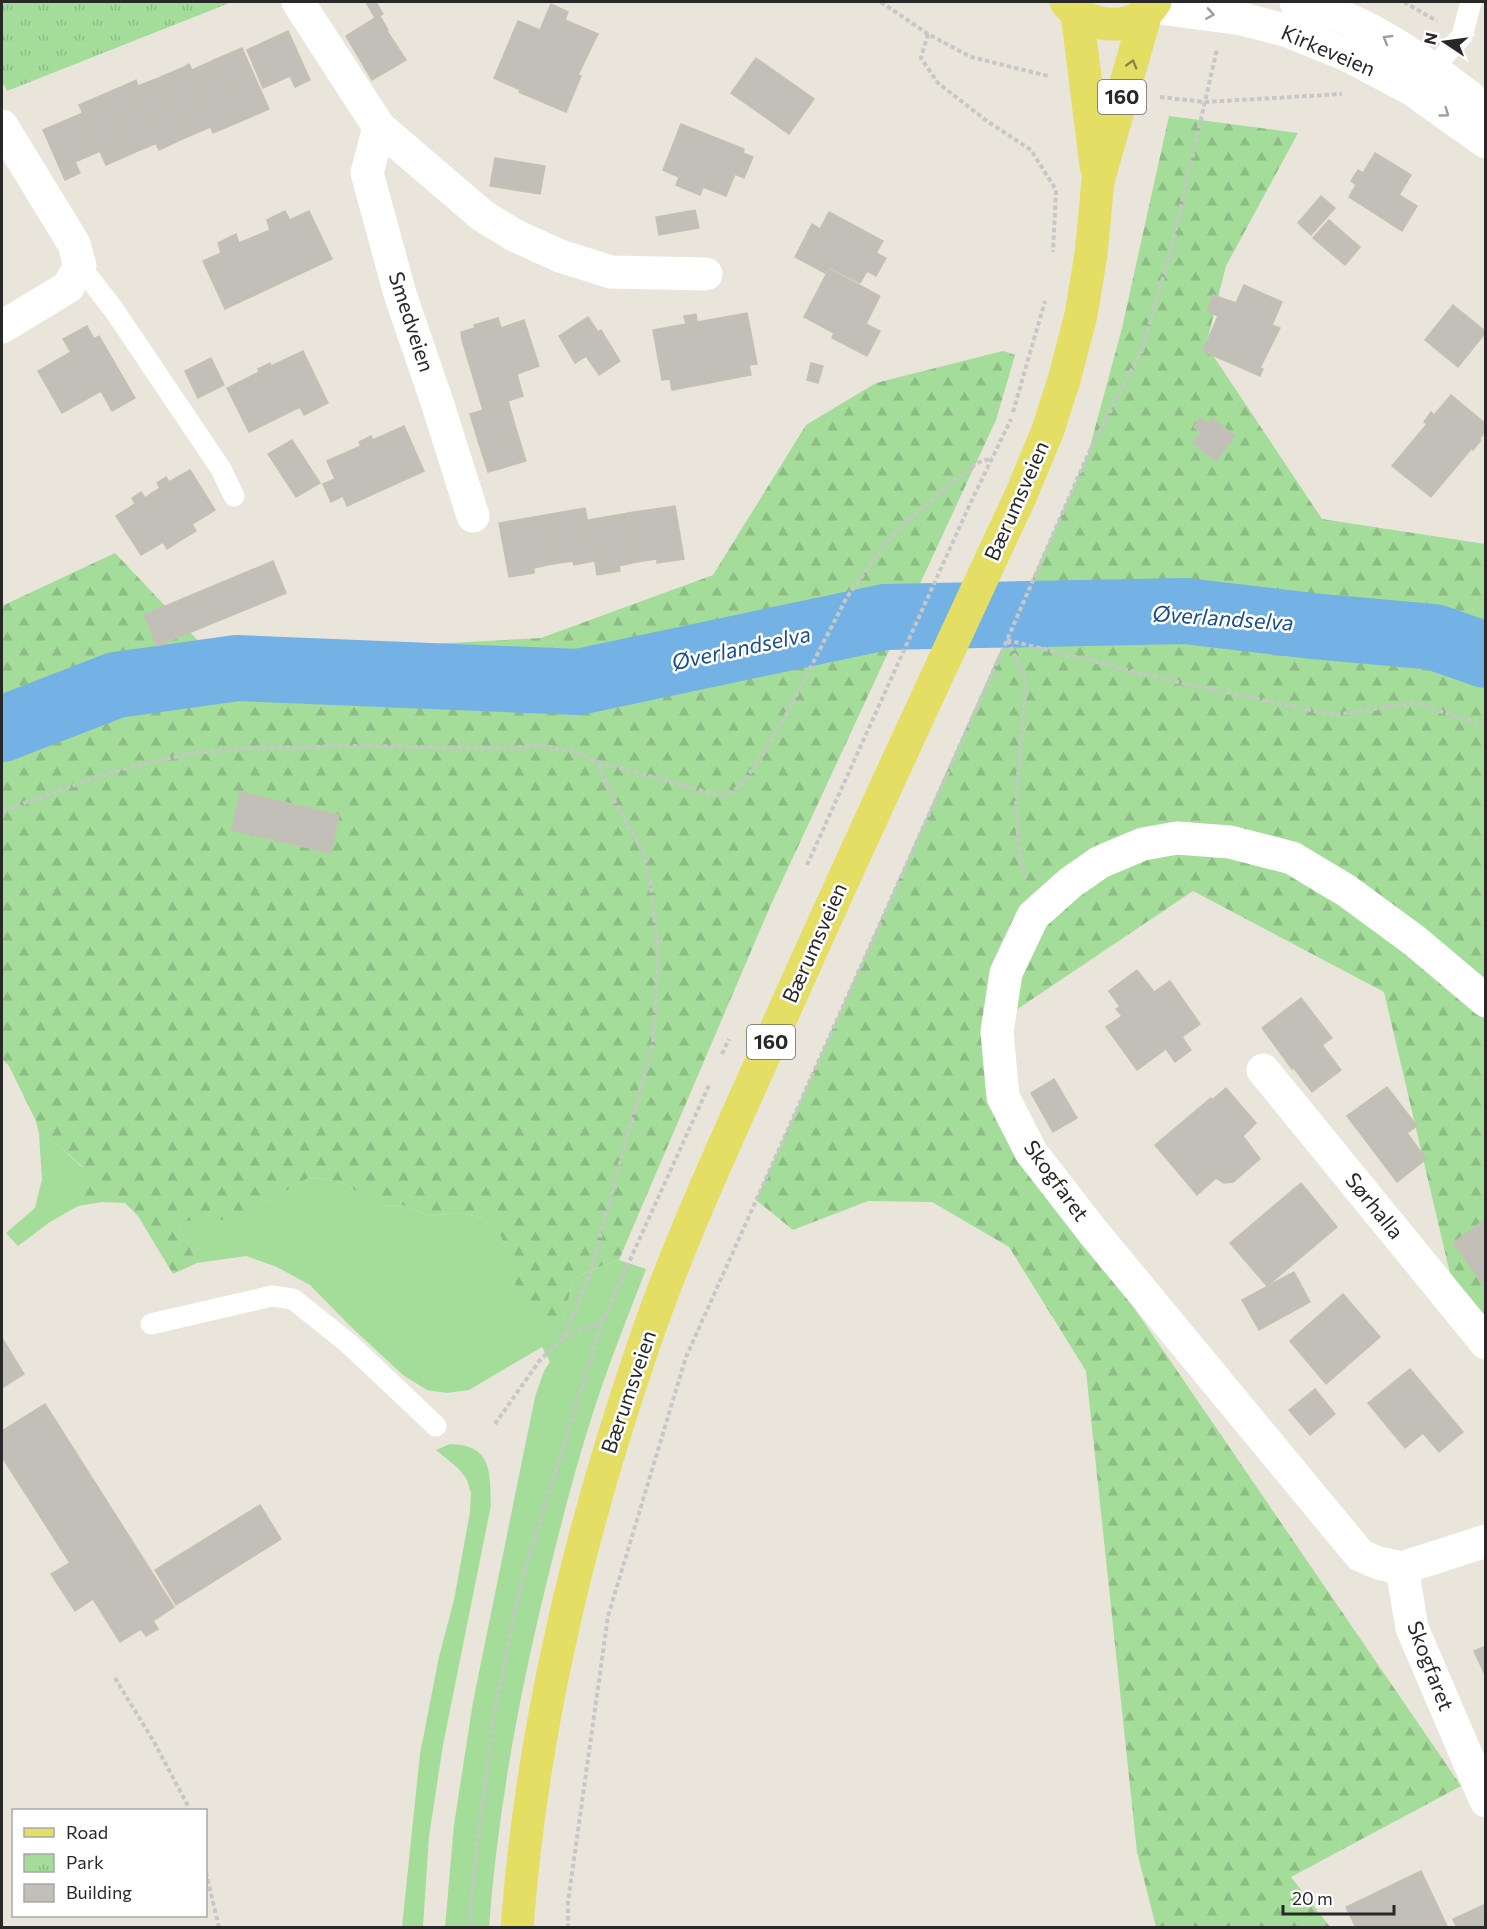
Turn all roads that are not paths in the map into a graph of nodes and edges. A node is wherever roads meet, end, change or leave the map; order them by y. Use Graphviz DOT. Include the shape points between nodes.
graph roads {
  1 [pos="298,2"];
  2 [pos="1296,2"];
  3 [pos="1471,2"];
  4 [pos="1068,5"];
  5 [pos="1151,7"];
  6 [pos="1423,79"];
  7 [pos="1485,110"];
  8 [pos="2,126"];
  9 [pos="379,127"];
  10 [pos="1485,142"];
  11 [pos="1098,181"];
  12 [pos="80,266"];
  13 [pos="706,274"];
  14 [pos="2,327"];
  15 [pos="234,496"];
  16 [pos="473,516"];
  17 [pos="1485,1001"];
  18 [pos="1263,1070"];
  19 [pos="151,1324"];
  20 [pos="1485,1343"];
  21 [pos="435,1426"];
  22 [pos="1485,1541"];
  23 [pos="1402,1568"];
  24 [pos="1485,1801"];
  25 [pos="518,1928"];
  1 -- 9 [label="street"];
  6 -- 2 [label="street, Kirkeveien, one-way" via="1391,41 1358,24"];
  3 -- 6 [label="lane" via="1462,36"];
  4 -- 5 [label="main road, 160" via="1093,22 1111,25 1130,22"];
  4 -- 11 [label="main road, Bærumsveien / 160"];
  5 -- 6 [label="street, Kirkeveien, one-way" via="1242,19 1285,30"];
  11 -- 5 [label="main road, Bærumsveien / 160, one-way"];
  6 -- 7 [label="street, Kirkeveien"];
  6 -- 10 [label="street, Kirkeveien, one-way"];
  8 -- 12 [label="street" via="75,244"];
  9 -- 13 [label="street" via="483,216 560,256 611,272"];
  9 -- 16 [label="street, Smedveien" via="368,173 400,294"];
  11 -- 25 [label="main road, Bærumsveien / 160" via="1081,315 1048,430 813,947 689,1228 645,1341 602,1473 555,1657 528,1821"];
  12 -- 14 [label="street" via="68,287"];
  12 -- 15 [label="lane" via="221,469"];
  17 -- 23 [label="street, Skogfaret" via="1415,941 1292,858 1230,842 1177,838 1143,844 1100,862 1033,916 1006,973 997,1032 1003,1097 1031,1152 1360,1555"];
  18 -- 20 [label="street, Sørhalla"];
  19 -- 21 [label="lane" via="272,1296 293,1299 348,1343"];
  22 -- 23 [label="street"];
  23 -- 24 [label="street, Skogfaret" via="1412,1628"];
}
